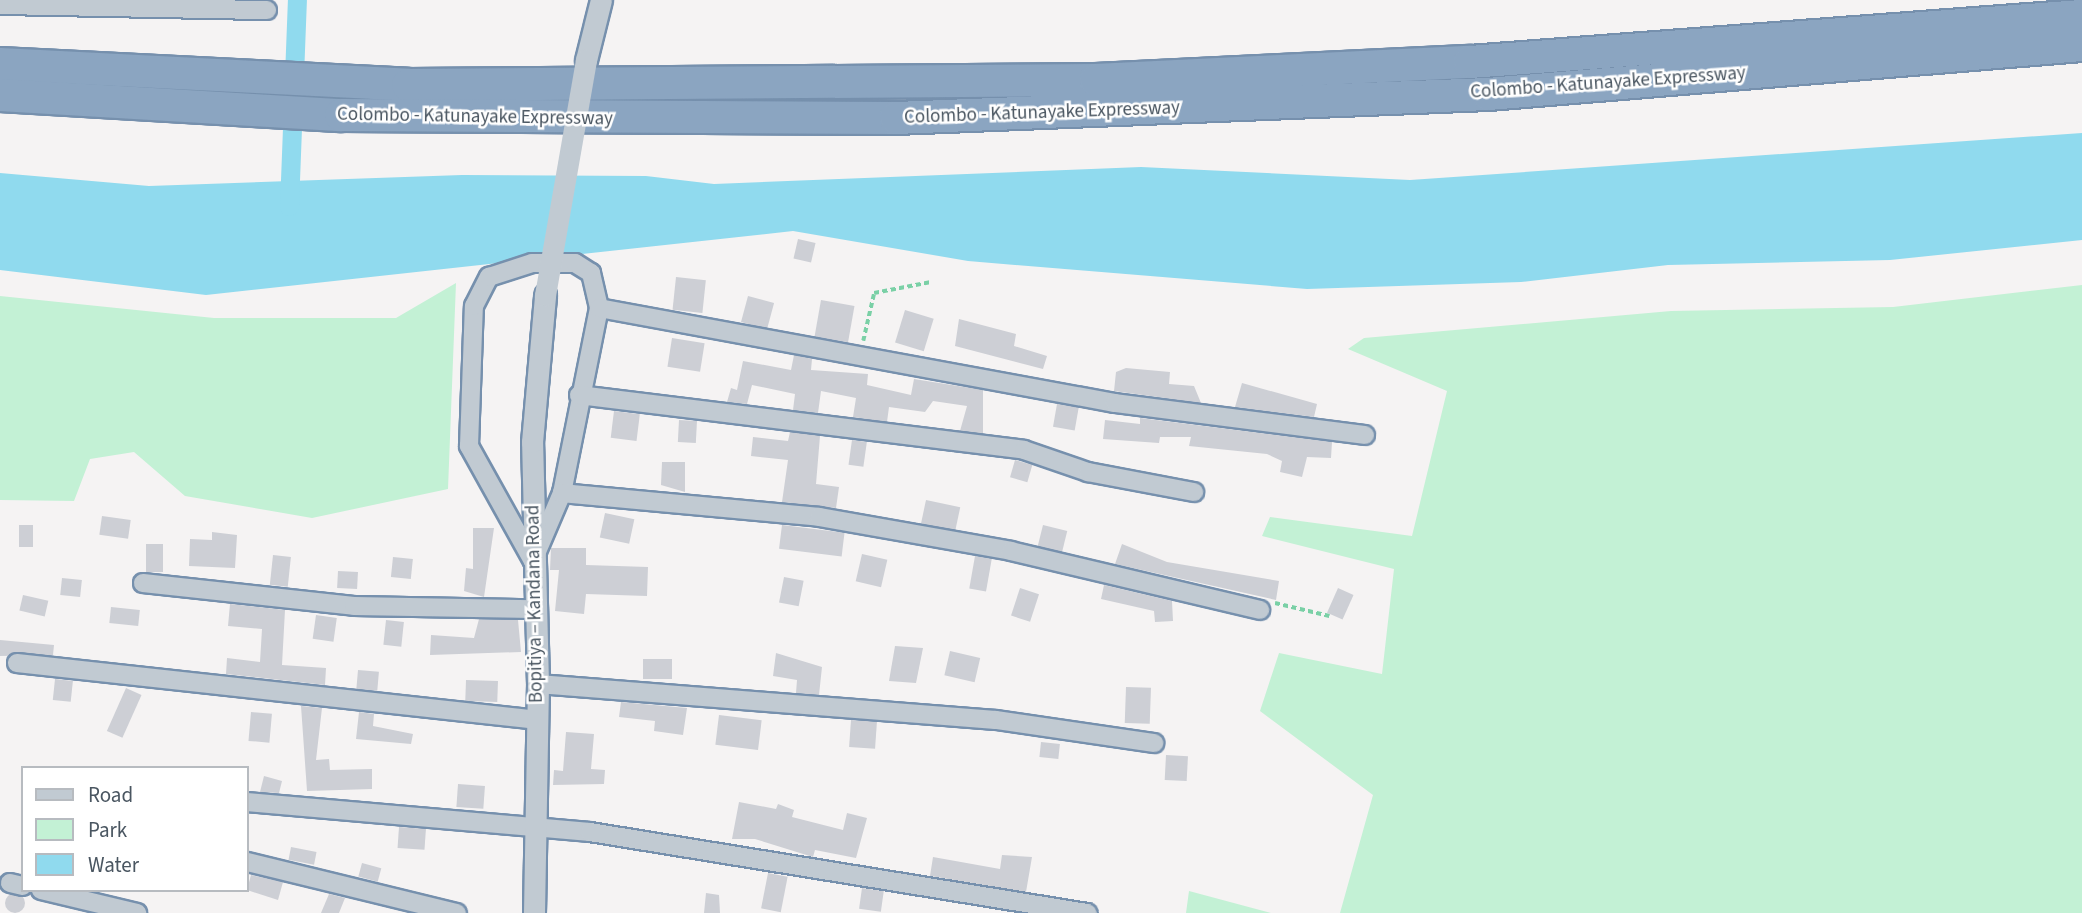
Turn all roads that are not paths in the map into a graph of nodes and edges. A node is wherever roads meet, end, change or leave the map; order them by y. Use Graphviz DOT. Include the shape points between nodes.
graph roads {
  1 [pos="601,0"];
  2 [pos="0,5"];
  3 [pos="267,10"];
  4 [pos="2082,16"];
  5 [pos="2082,46"];
  6 [pos="0,64"];
  7 [pos="0,95"];
  8 [pos="599,308"];
  9 [pos="579,395"];
  10 [pos="1365,435"];
  11 [pos="1194,492"];
  12 [pos="562,493"];
  13 [pos="533,561"];
  14 [pos="143,583"];
  15 [pos="1253,608"];
  16 [pos="533,609"];
  17 [pos="17,663"];
  18 [pos="538,684"];
  19 [pos="538,720"];
  20 [pos="1154,743"];
  21 [pos="248,802"];
  22 [pos="537,829"];
  23 [pos="248,862"];
  24 [pos="49,892"];
  25 [pos="137,913"];
  26 [pos="457,913"];
  27 [pos="534,913"];
  28 [pos="1087,913"];
  1 -- 13 [label="street, Bopitiya – Kandana Road, bridge" via="586,60 545,295 532,442"];
  2 -- 3 [label="street"];
  4 -- 6 [label="highway, Colombo - Katunayake Expressway" via="1470,62 1096,80 623,87 295,79"];
  5 -- 7 [label="highway, Colombo - Katunayake Expressway" via="1488,94 1096,113 715,119 293,113"];
  8 -- 9 [label="street"];
  8 -- 10 [label="street" via="1115,403"];
  8 -- 13 [label="street" via="591,274 575,263 532,263 489,277 474,306 469,446"];
  9 -- 11 [label="street" via="1024,450 1088,472"];
  9 -- 12 [label="street"];
  12 -- 13 [label="street"];
  12 -- 15 [label="street" via="819,517 1011,551"];
  13 -- 16 [label="street, Bopitiya – Kandana Road"];
  14 -- 16 [label="street" via="354,606"];
  16 -- 18 [label="street, Bopitiya – Kandana Road"];
  17 -- 19 [label="street"];
  18 -- 19 [label="street, Bopitiya – Kandana Road"];
  18 -- 20 [label="street" via="996,720"];
  19 -- 22 [label="street, Bopitiya – Kandana Road"];
  21 -- 22 [label="street"];
  22 -- 27 [label="street, Bopitiya – Kandana Road"];
  22 -- 28 [label="street"];
  23 -- 26 [label="street"];
  24 -- 25 [label="street"];
}
